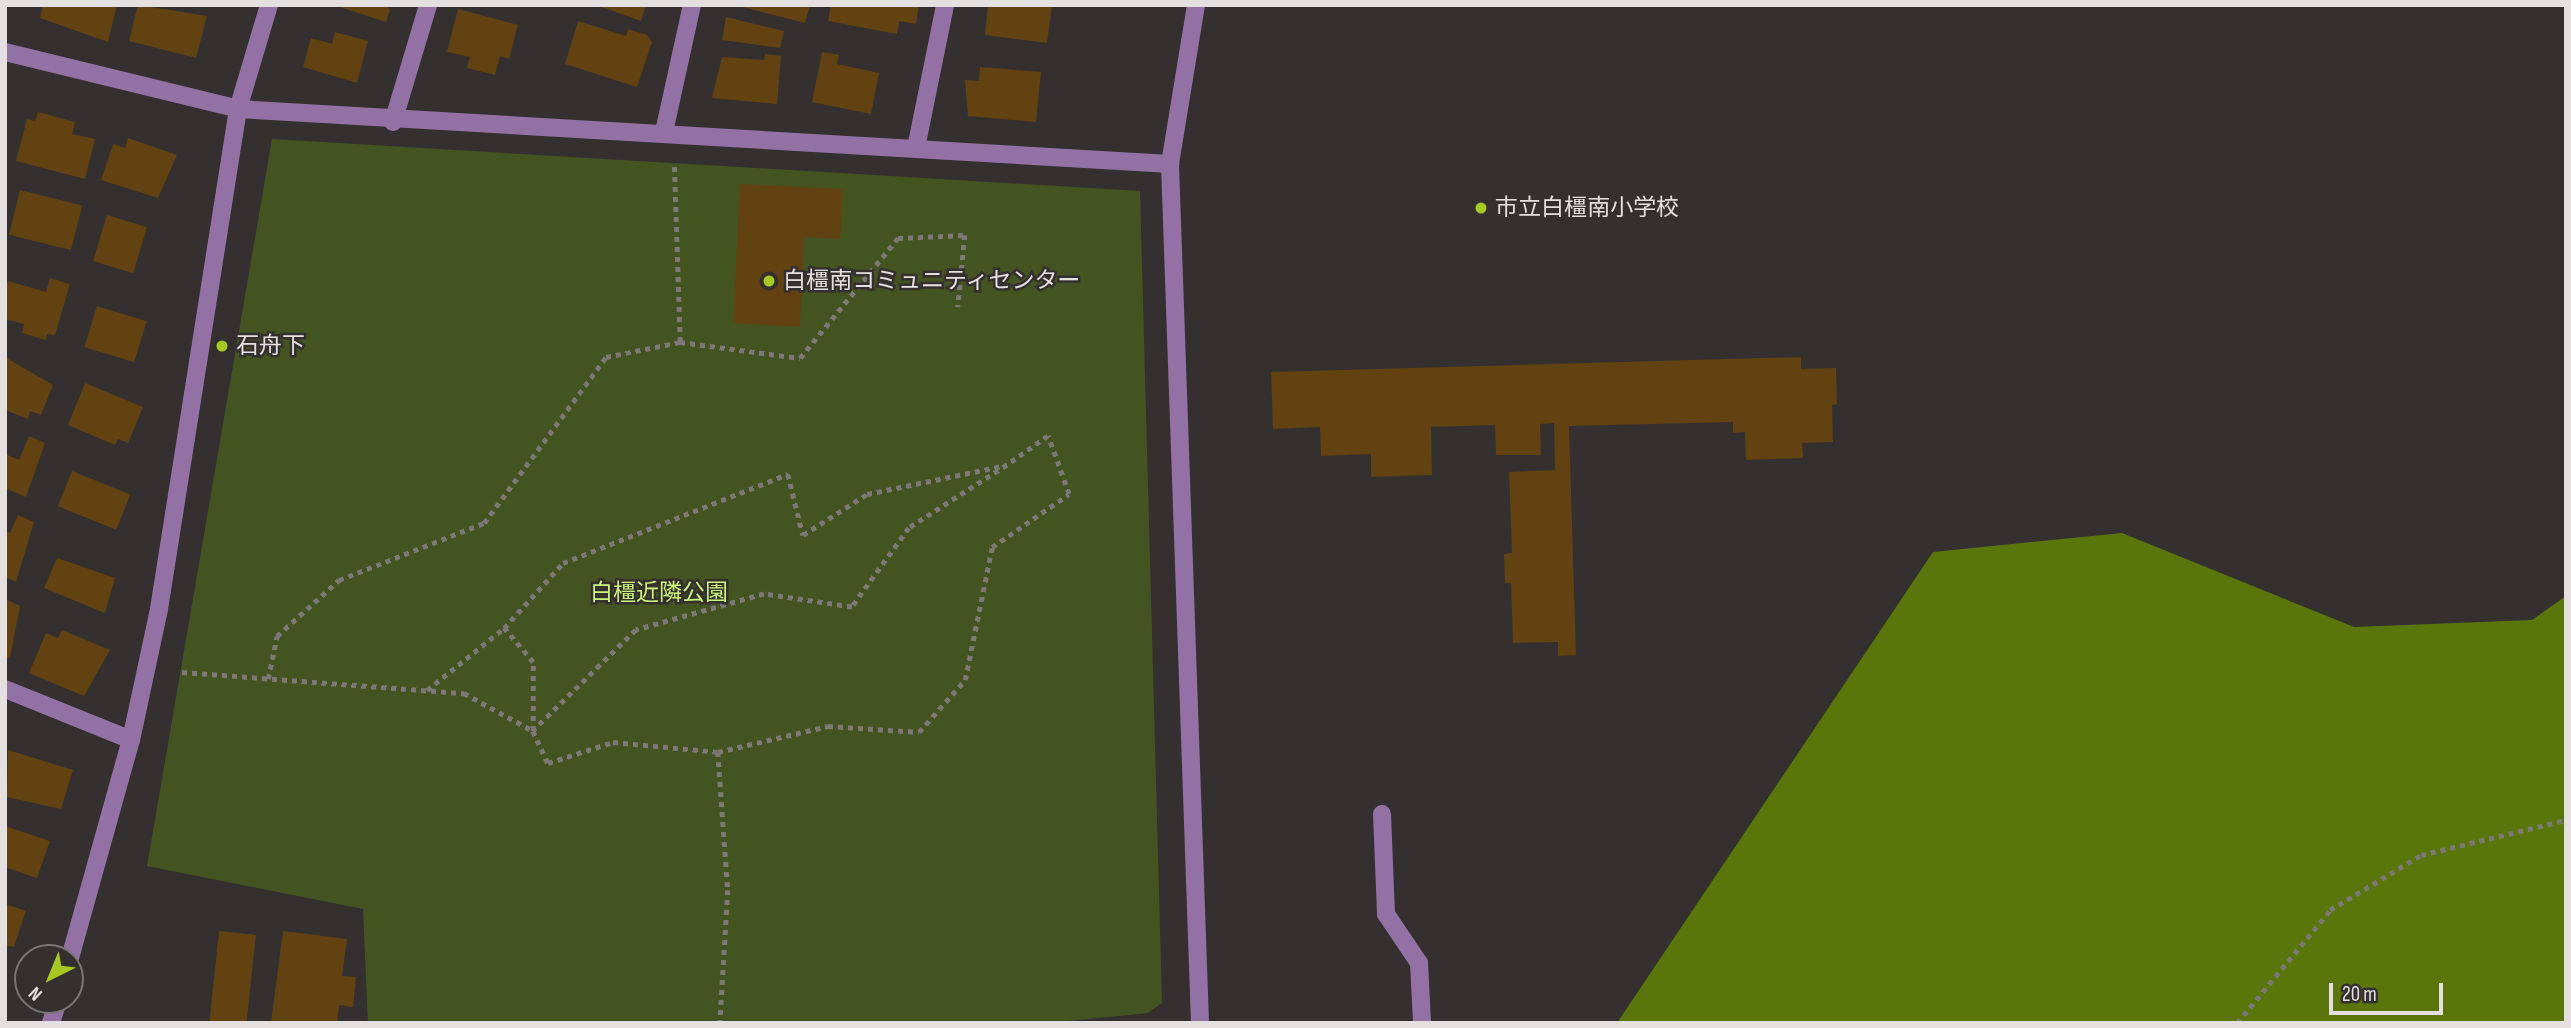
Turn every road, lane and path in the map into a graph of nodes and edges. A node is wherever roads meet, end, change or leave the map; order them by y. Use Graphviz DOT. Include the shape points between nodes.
graph roads {
  1 [pos="269,5"];
  2 [pos="428,5"];
  3 [pos="692,5"];
  4 [pos="945,5"];
  5 [pos="1196,5"];
  6 [pos="5,52"];
  7 [pos="239,109"];
  8 [pos="393,121"];
  9 [pos="664,132"];
  10 [pos="916,148"];
  11 [pos="674,163"];
  12 [pos="1170,164"];
  13 [pos="958,307"];
  14 [pos="680,342"];
  15 [pos="1007,465"];
  16 [pos="504,628"];
  17 [pos="182,673"];
  18 [pos="268,679"];
  19 [pos="5,689"];
  20 [pos="427,690"];
  21 [pos="533,731"];
  22 [pos="131,740"];
  23 [pos="718,751"];
  24 [pos="1382,814"];
  25 [pos="2566,820"];
  26 [pos="74,944"];
  27 [pos="720,1023"];
  28 [pos="1200,1023"];
  29 [pos="1422,1023"];
  30 [pos="2237,1023"];
  1 -- 7 [label="street"];
  2 -- 8 [label="street"];
  3 -- 9 [label="street"];
  4 -- 10 [label="street"];
  5 -- 12 [label="street"];
  6 -- 7 [label="street"];
  7 -- 8 [label="street"];
  7 -- 22 [label="street" via="159,609"];
  8 -- 9 [label="street"];
  9 -- 10 [label="street"];
  10 -- 12 [label="street"];
  11 -- 14 [label="path"];
  12 -- 28 [label="street"];
  13 -- 14 [label="path" via="965,235 898,239 800,358"];
  14 -- 18 [label="path" via="606,357 484,523 339,580 278,636"];
  15 -- 16 [label="path" via="867,494 803,535 789,474 563,563"];
  15 -- 21 [label="path" via="909,528 852,607 764,594 636,629"];
  15 -- 23 [label="path" via="1048,436 1069,494 992,547 965,680 919,732 828,726"];
  16 -- 20 [label="path"];
  16 -- 21 [label="path" via="533,662"];
  17 -- 18 [label="path"];
  18 -- 20 [label="path"];
  19 -- 22 [label="street"];
  20 -- 21 [label="path" via="464,693"];
  21 -- 23 [label="path" via="548,763 612,742"];
  22 -- 26 [label="street"];
  23 -- 27 [label="path" via="728,890"];
  24 -- 29 [label="street" via="1386,914 1419,963"];
  25 -- 30 [label="path" via="2421,855 2330,910"];
}
